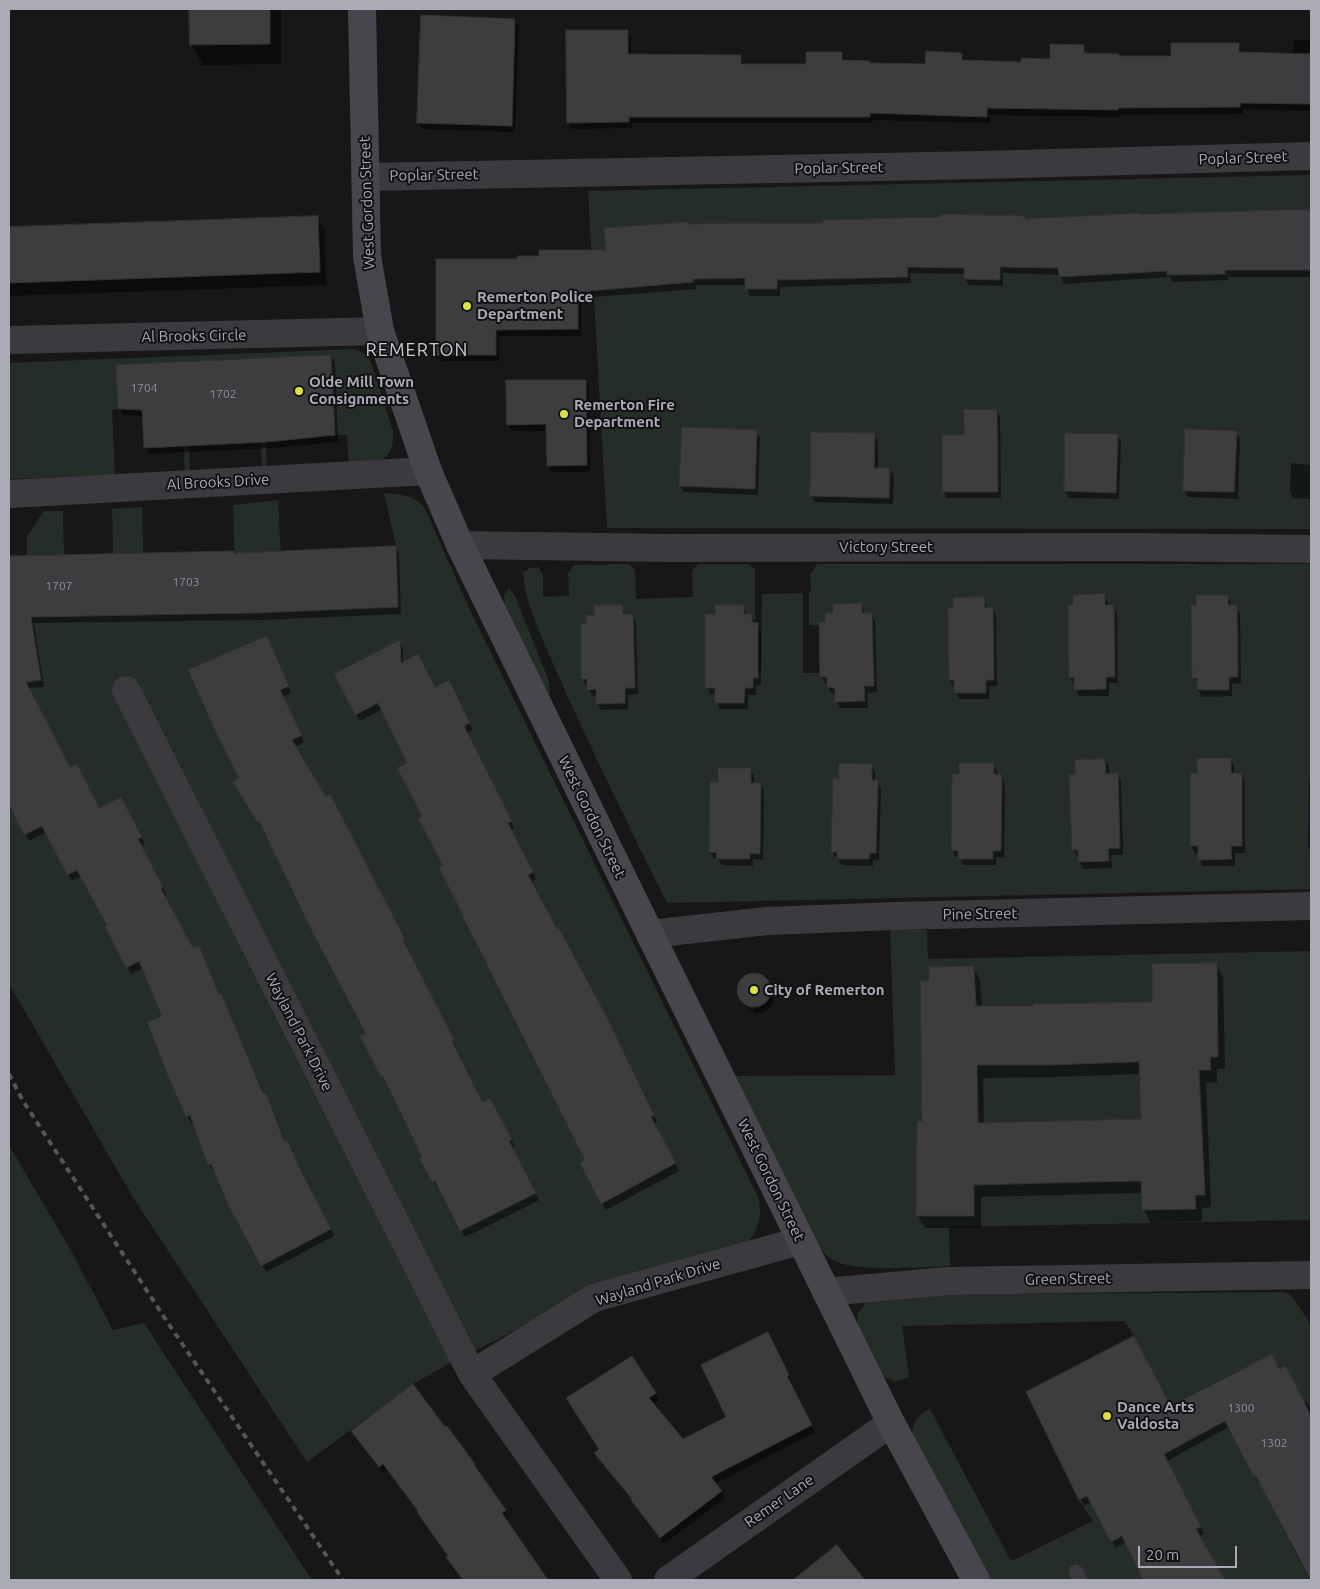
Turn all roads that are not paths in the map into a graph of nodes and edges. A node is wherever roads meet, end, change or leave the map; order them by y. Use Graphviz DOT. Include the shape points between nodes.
graph roads {
  1 [pos="362,9"];
  2 [pos="1311,156"];
  3 [pos="366,176"];
  4 [pos="380,331"];
  5 [pos="9,340"];
  6 [pos="428,471"];
  7 [pos="9,494"];
  8 [pos="460,545"];
  9 [pos="1311,549"];
  10 [pos="126,690"];
  11 [pos="1311,906"];
  12 [pos="650,934"];
  13 [pos="800,1241"];
  14 [pos="1311,1275"];
  15 [pos="826,1292"];
  16 [pos="472,1374"];
  17 [pos="891,1423"];
  18 [pos="618,1580"];
  19 [pos="668,1580"];
  20 [pos="976,1580"];
  1 -- 3 [label="street, West Gordon Street"];
  2 -- 3 [label="street, Poplar Street"];
  3 -- 4 [label="street, West Gordon Street" via="367,256"];
  4 -- 5 [label="street, Al Brooks Circle"];
  4 -- 6 [label="street, West Gordon Street"];
  6 -- 7 [label="street, Al Brooks Drive"];
  6 -- 8 [label="street, West Gordon Street"];
  8 -- 9 [label="street, Victory Street"];
  8 -- 12 [label="street, West Gordon Street"];
  10 -- 16 [label="street, Wayland Park Drive"];
  11 -- 12 [label="street, Pine Street" via="777,921"];
  12 -- 13 [label="street, West Gordon Street"];
  13 -- 15 [label="street, West Gordon Street"];
  13 -- 16 [label="street, Wayland Park Drive" via="594,1298"];
  14 -- 15 [label="street, Green Street" via="947,1281"];
  15 -- 17 [label="street, West Gordon Street"];
  16 -- 18 [label="street, Wayland Park Drive"];
  17 -- 19 [label="street, Remer Lane"];
  17 -- 20 [label="street, West Gordon Street"];
}
